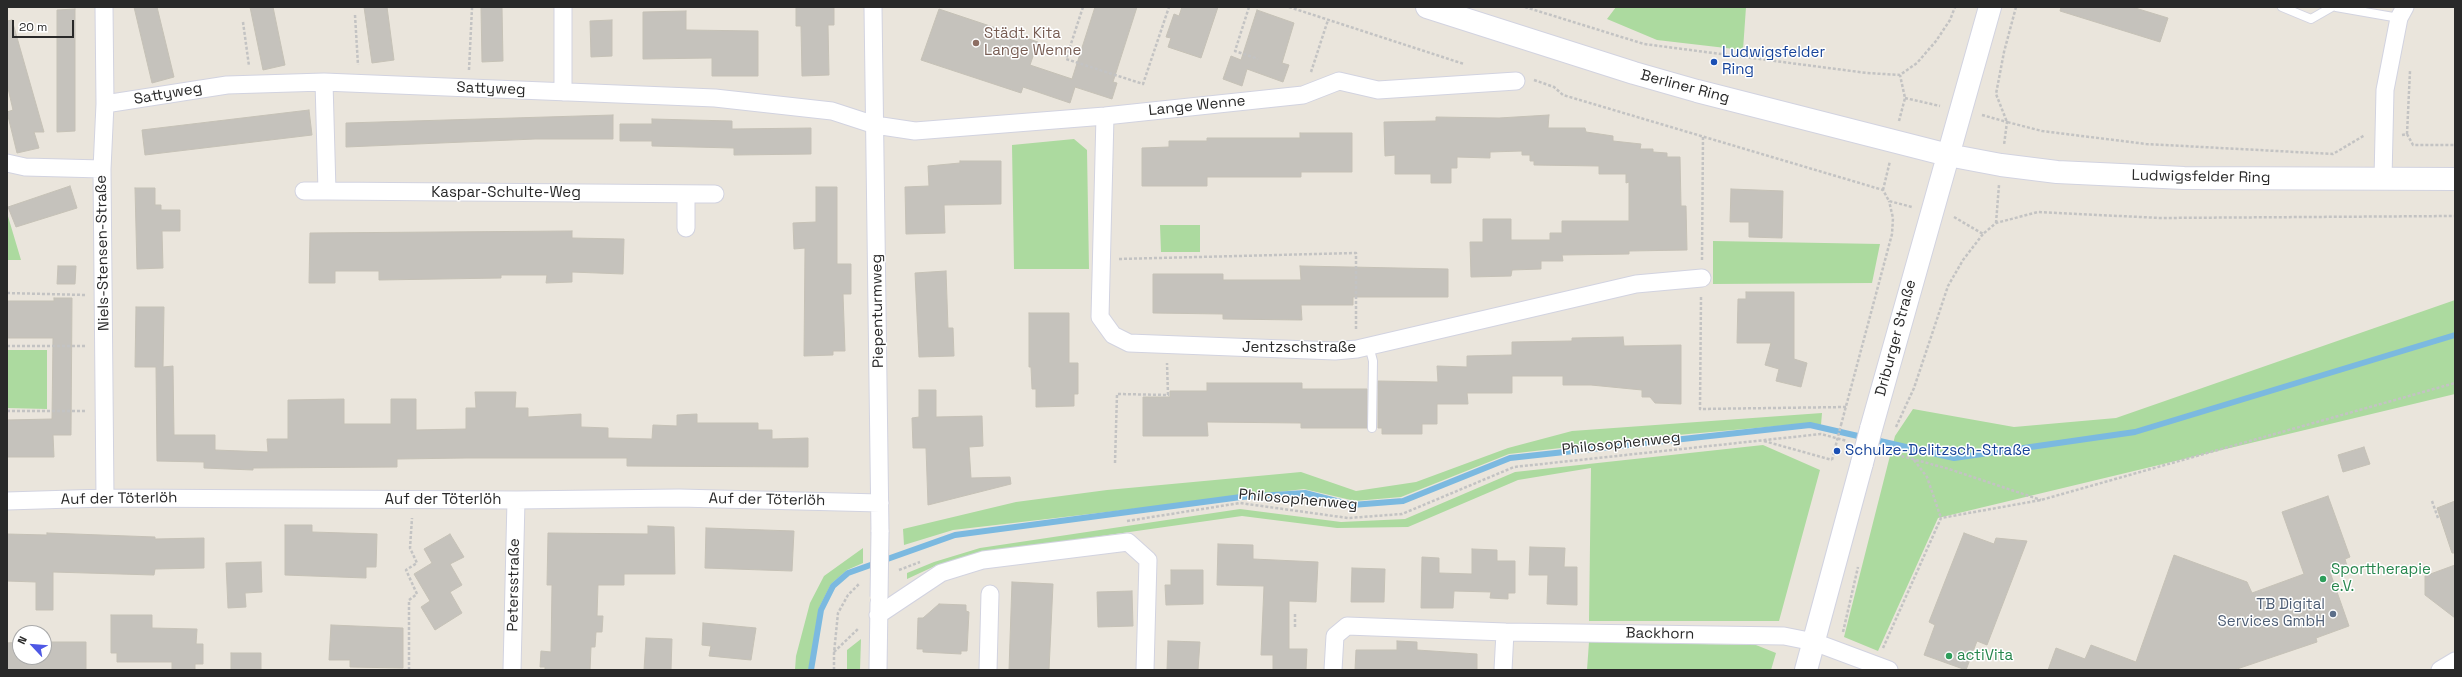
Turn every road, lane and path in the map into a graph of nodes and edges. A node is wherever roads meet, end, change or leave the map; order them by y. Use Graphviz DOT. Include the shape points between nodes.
graph roads {
  1 [pos="104,7"];
  2 [pos="563,7"];
  3 [pos="873,7"];
  4 [pos="1083,7"];
  5 [pos="1169,7"];
  6 [pos="1249,7"];
  7 [pos="1289,7"];
  8 [pos="1427,7"];
  9 [pos="1525,7"];
  10 [pos="1955,7"];
  11 [pos="1990,7"];
  12 [pos="2016,7"];
  13 [pos="2282,7"];
  14 [pos="2332,7"];
  15 [pos="2336,7"];
  16 [pos="472,8"];
  17 [pos="1534,8"];
  18 [pos="2402,12"];
  19 [pos="355,15"];
  20 [pos="1328,20"];
  21 [pos="243,22"];
  22 [pos="1258,59"];
  23 [pos="1471,66"];
  24 [pos="2410,69"];
  25 [pos="1900,75"];
  26 [pos="1516,81"];
  27 [pos="324,82"];
  28 [pos="252,84"];
  29 [pos="359,84"];
  30 [pos="468,88"];
  31 [pos="563,92"];
  32 [pos="1303,95"];
  33 [pos="1905,98"];
  34 [pos="105,104"];
  35 [pos="1105,116"];
  36 [pos="875,125"];
  37 [pos="2407,134"];
  38 [pos="2383,135"];
  39 [pos="1703,136"];
  40 [pos="2455,145"];
  41 [pos="1948,155"];
  42 [pos="7,163"];
  43 [pos="102,170"];
  44 [pos="2383,179"];
  45 [pos="2455,179"];
  46 [pos="304,191"];
  47 [pos="326,191"];
  48 [pos="686,194"];
  49 [pos="715,194"];
  50 [pos="1889,202"];
  51 [pos="1931,211"];
  52 [pos="2455,216"];
  53 [pos="686,228"];
  54 [pos="1983,234"];
  55 [pos="1101,260"];
  56 [pos="1702,278"];
  57 [pos="7,293"];
  58 [pos="104,296"];
  59 [pos="1166,345"];
  60 [pos="7,346"];
  61 [pos="104,346"];
  62 [pos="1363,348"];
  63 [pos="2455,383"];
  64 [pos="1846,407"];
  65 [pos="7,411"];
  66 [pos="104,411"];
  67 [pos="1372,428"];
  68 [pos="1895,429"];
  69 [pos="1835,438"];
  70 [pos="1762,440"];
  71 [pos="1887,452"];
  72 [pos="1914,460"];
  73 [pos="1115,463"];
  74 [pos="105,498"];
  75 [pos="412,500"];
  76 [pos="516,500"];
  77 [pos="2041,500"];
  78 [pos="7,501"];
  79 [pos="2432,501"];
  80 [pos="880,503"];
  81 [pos="1941,518"];
  82 [pos="2438,518"];
  83 [pos="1122,522"];
  84 [pos="927,560"];
  85 [pos="898,570"];
  86 [pos="861,582"];
  87 [pos="990,594"];
  88 [pos="1295,612"];
  89 [pos="878,619"];
  90 [pos="1295,627"];
  91 [pos="1505,632"];
  92 [pos="1814,642"];
  93 [pos="834,653"];
  94 [pos="2455,661"];
  95 [pos="1882,667"];
  96 [pos="409,670"];
  97 [pos="512,670"];
  98 [pos="834,670"];
  99 [pos="878,670"];
  100 [pos="988,670"];
  101 [pos="1145,670"];
  102 [pos="1333,670"];
  103 [pos="1503,670"];
  104 [pos="1806,670"];
  105 [pos="2440,670"];
  1 -- 34 [label="street, Niels-Stensen-Straße"];
  2 -- 31 [label="street"];
  3 -- 36 [label="street, Piepenturmweg"];
  4 -- 5 [label="path" via="1066,59 1143,84"];
  6 -- 22 [label="path" via="1235,51"];
  7 -- 20 [label="path"];
  8 -- 41 [label="main road, Berliner Ring" via="1648,77"];
  9 -- 17 [label="path"];
  10 -- 25 [label="path" via="1936,41 1916,63"];
  11 -- 41 [label="main road, Driburger Straße"];
  12 -- 38 [label="path" via="1996,94 2007,122 2042,131 2146,144 2334,154 2367,134"];
  13 -- 14 [label="lane" via="2310,19"];
  15 -- 18 [label="lane"];
  16 -- 30 [label="path"];
  17 -- 25 [label="path" via="1644,44"];
  18 -- 38 [label="street" via="2385,90"];
  19 -- 29 [label="path"];
  20 -- 23 [label="path"];
  20 -- 32 [label="path"];
  21 -- 28 [label="path"];
  24 -- 37 [label="path"];
  25 -- 33 [label="path"];
  26 -- 32 [label="street, Lange Wenne" via="1378,90 1339,81"];
  26 -- 39 [label="path" via="1526,78 1554,87 1563,95"];
  27 -- 28 [label="street, Sattyweg"];
  27 -- 29 [label="street, Sattyweg"];
  27 -- 47 [label="street"];
  28 -- 34 [label="street, Sattyweg" via="227,84"];
  29 -- 30 [label="street, Sattyweg"];
  30 -- 31 [label="street, Sattyweg"];
  31 -- 36 [label="street, Sattyweg" via="715,98 832,111"];
  32 -- 35 [label="street, Lange Wenne"];
  34 -- 43 [label="street, Niels-Stensen-Straße"];
  35 -- 36 [label="street, Lange Wenne" via="915,131"];
  35 -- 55 [label="street, Jentzschstraße"];
  36 -- 80 [label="street, Piepenturmweg"];
  37 -- 38 [label="path"];
  37 -- 40 [label="path" via="2413,146"];
  38 -- 44 [label="street"];
  39 -- 50 [label="path" via="1883,190"];
  39 -- 56 [label="path"];
  41 -- 44 [label="main road, Ludwigsfelder Ring" via="2057,172 2184,178"];
  41 -- 51 [label="main road, Driburger Straße"];
  42 -- 43 [label="street" via="25,167"];
  43 -- 58 [label="street, Niels-Stensen-Straße"];
  44 -- 45 [label="main road, Ludwigsfelder Ring"];
  46 -- 47 [label="street, Kaspar-Schulte-Weg"];
  47 -- 48 [label="street, Kaspar-Schulte-Weg"];
  48 -- 49 [label="street, Kaspar-Schulte-Weg"];
  48 -- 53 [label="street"];
  50 -- 51 [label="path"];
  50 -- 64 [label="path" via="1893,218 1892,234"];
  51 -- 54 [label="path" via="1964,221"];
  51 -- 92 [label="main road, Driburger Straße, bridge"];
  52 -- 54 [label="path" via="2168,218 2038,212 1996,223"];
  54 -- 68 [label="path" via="1963,260 1948,286 1914,388"];
  55 -- 59 [label="street, Jentzschstraße" via="1100,317 1113,335 1129,343"];
  55 -- 62 [label="path" via="1356,253"];
  56 -- 62 [label="street, Jentzschstraße" via="1636,284"];
  56 -- 64 [label="path" via="1700,409"];
  57 -- 58 [label="path"];
  58 -- 61 [label="street, Niels-Stensen-Straße"];
  59 -- 62 [label="street, Jentzschstraße" via="1335,351"];
  59 -- 73 [label="path" via="1168,395 1117,394"];
  60 -- 61 [label="path"];
  61 -- 66 [label="street, Niels-Stensen-Straße"];
  62 -- 67 [label="lane" via="1373,361"];
  63 -- 77 [label="path"];
  64 -- 70 [label="path, bridge" via="1832,460"];
  65 -- 66 [label="path"];
  66 -- 74 [label="street, Niels-Stensen-Straße"];
  69 -- 70 [label="path, Philosophenweg" via="1821,434"];
  70 -- 83 [label="path, Philosophenweg" via="1514,467 1402,514 1348,518 1240,503"];
  71 -- 72 [label="path"];
  72 -- 77 [label="path"];
  72 -- 81 [label="path" via="1927,477"];
  74 -- 75 [label="street, Auf der Töterlöh"];
  74 -- 78 [label="street, Auf der Töterlöh"];
  75 -- 76 [label="street, Auf der Töterlöh"];
  75 -- 96 [label="path" via="410,548 417,563 406,570 417,594 409,600"];
  76 -- 80 [label="street, Auf der Töterlöh" via="684,498"];
  76 -- 97 [label="street, Petersstraße"];
  77 -- 81 [label="path"];
  79 -- 82 [label="path"];
  80 -- 89 [label="street, Piepenturmweg, bridge"];
  81 -- 95 [label="path"];
  84 -- 85 [label="path"];
  86 -- 93 [label="path" via="848,595 838,613"];
  87 -- 100 [label="street"];
  88 -- 90 [label="path"];
  89 -- 93 [label="path" via="862,625"];
  89 -- 99 [label="street, Piepenturmweg"];
  89 -- 101 [label="street" via="942,573 983,560 1128,542 1148,560"];
  91 -- 92 [label="street, Backhorn" via="1784,636"];
  91 -- 102 [label="street, Backhorn" via="1347,626 1335,636"];
  91 -- 103 [label="street"];
  92 -- 95 [label="street"];
  92 -- 104 [label="main road, Driburger Straße"];
  93 -- 98 [label="path"];
  94 -- 105 [label="street"];
}
